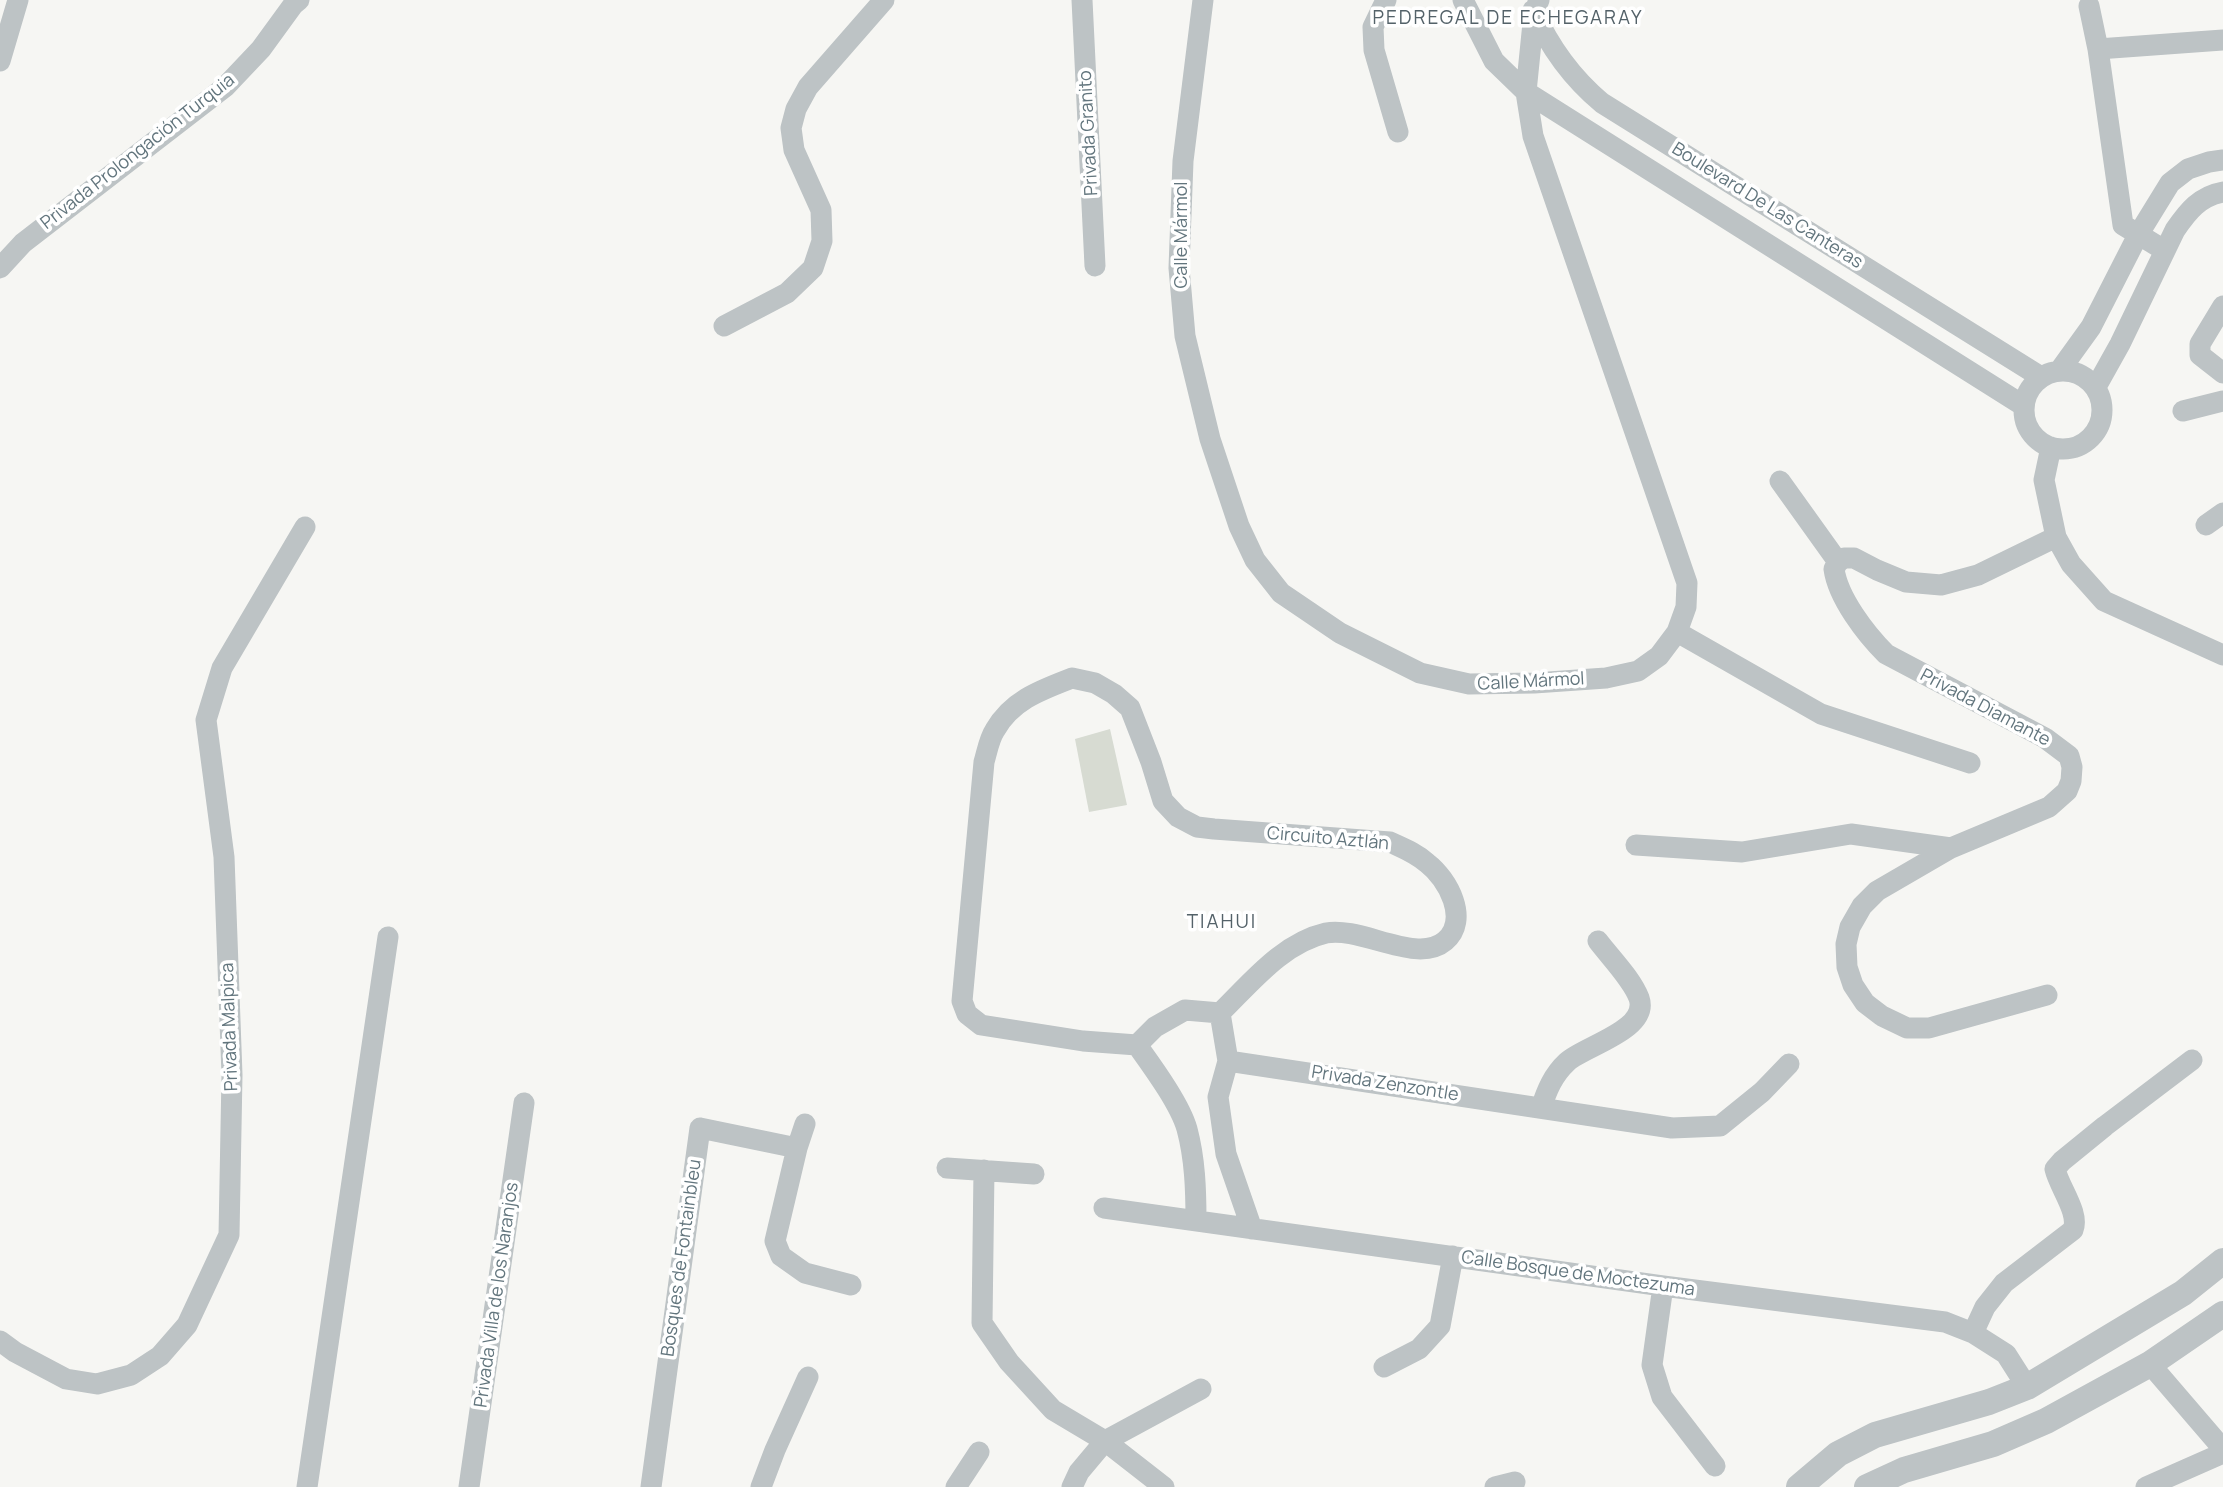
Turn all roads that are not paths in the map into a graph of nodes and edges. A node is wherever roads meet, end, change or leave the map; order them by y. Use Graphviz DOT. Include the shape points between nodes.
graph roads {
  1 [pos="18,0"];
  2 [pos="299,0"];
  3 [pos="884,0"];
  4 [pos="1082,0"];
  5 [pos="1203,0"];
  6 [pos="1387,0"];
  7 [pos="1463,0"];
  8 [pos="1534,4"];
  9 [pos="2089,6"];
  10 [pos="2223,40"];
  11 [pos="2098,49"];
  12 [pos="0,61"];
  13 [pos="1526,92"];
  14 [pos="1398,132"];
  15 [pos="2223,160"];
  16 [pos="2223,192"];
  17 [pos="2138,235"];
  18 [pos="2164,250"];
  19 [pos="1095,267"];
  20 [pos="0,268"];
  21 [pos="2223,306"];
  22 [pos="724,326"];
  23 [pos="2223,373"];
  24 [pos="2051,374"];
  25 [pos="2096,387"];
  26 [pos="2223,401"];
  27 [pos="2024,406"];
  28 [pos="2183,411"];
  29 [pos="2051,447"];
  30 [pos="1780,481"];
  31 [pos="305,527"];
  32 [pos="2056,537"];
  33 [pos="1838,562"];
  34 [pos="1678,632"];
  35 [pos="2223,655"];
  36 [pos="1970,763"];
  37 [pos="1636,845"];
  38 [pos="1951,848"];
  39 [pos="388,937"];
  40 [pos="1598,941"];
  41 [pos="2047,995"];
  42 [pos="1220,1013"];
  43 [pos="1137,1045"];
  44 [pos="2192,1060"];
  45 [pos="1228,1061"];
  46 [pos="1789,1064"];
  47 [pos="524,1103"];
  48 [pos="1541,1108"];
  49 [pos="805,1124"];
  50 [pos="797,1148"];
  51 [pos="947,1168"];
  52 [pos="984,1170"];
  53 [pos="1034,1174"];
  54 [pos="1104,1208"];
  55 [pos="1196,1221"];
  56 [pos="1252,1229"];
  57 [pos="1453,1256"];
  58 [pos="2223,1261"];
  59 [pos="851,1285"];
  60 [pos="1663,1286"];
  61 [pos="2223,1314"];
  62 [pos="1973,1333"];
  63 [pos="0,1341"];
  64 [pos="2150,1364"];
  65 [pos="1384,1367"];
  66 [pos="808,1377"];
  67 [pos="2027,1387"];
  68 [pos="1201,1390"];
  69 [pos="1105,1441"];
  70 [pos="2223,1451"];
  71 [pos="979,1452"];
  72 [pos="1714,1466"];
  73 [pos="1804,1485"];
  74 [pos="307,1487"];
  75 [pos="469,1487"];
  76 [pos="651,1487"];
  77 [pos="761,1487"];
  78 [pos="956,1487"];
  79 [pos="1072,1487"];
  80 [pos="1164,1487"];
  81 [pos="1867,1487"];
  82 [pos="2146,1487"];
  1 -- 12 [label="street"];
  2 -- 20 [label="street, Privada Prolongación Turquia" via="225,87 23,243"];
  3 -- 22 [label="street" via="808,87 796,108 791,128 794,150 821,210 822,241 813,268 787,293"];
  4 -- 19 [label="street, Privada Granito"];
  5 -- 34 [label="street, Calle Mármol" via="1183,161 1179,268 1185,336 1210,439 1255,560 1281,593 1340,633 1420,673 1469,684 1606,678 1638,671 1659,656"];
  6 -- 14 [label="street" via="1373,27 1374,50"];
  7 -- 13 [label="street" via="1494,61"];
  8 -- 13 [label="street, Calle Mármol"];
  8 -- 24 [label="street, Boulevard De Las Canteras" via="1558,55 1602,103"];
  9 -- 11 [label="street"];
  10 -- 11 [label="street"];
  11 -- 17 [label="street" via="2123,225"];
  13 -- 27 [label="street, Boulevard De Las Canteras"];
  13 -- 34 [label="street, Calle Mármol" via="1533,136 1687,583"];
  15 -- 17 [label="street" via="2188,169 2171,183"];
  16 -- 18 [label="street" via="2192,208"];
  17 -- 18 [label="street"];
  17 -- 24 [label="street" via="2091,327"];
  18 -- 25 [label="street"];
  21 -- 23 [label="street" via="2200,344 2200,355"];
  24 -- 25 [label="street" via="2074,372"];
  24 -- 27 [label="street" via="2029,390"];
  25 -- 29 [label="street" via="2102,405 2099,425 2088,440 2070,448"];
  26 -- 28 [label="street"];
  27 -- 29 [label="street" via="2030,431"];
  29 -- 32 [label="street" via="2045,480"];
  30 -- 33 [label="street, Privada Diamante"];
  31 -- 63 [label="street, Privada Malpica" via="222,668 206,720 224,857 232,1075 229,1235 187,1325 160,1356 131,1375 97,1384 66,1379"];
  32 -- 33 [label="street" via="1978,575 1941,585 1906,582 1854,558"];
  32 -- 35 [label="street" via="2071,564 2104,601"];
  33 -- 38 [label="street, Privada Diamante" via="1834,569 1839,588 1869,637 1886,654 2045,738 2069,756 2072,767 2067,791 2049,807"];
  34 -- 36 [label="street" via="1821,714"];
  37 -- 38 [label="street" via="1742,852 1851,834"];
  38 -- 41 [label="street, Privada Diamante" via="1877,891 1862,906 1846,944 1853,985 1865,1003 1907,1028 1929,1028"];
  39 -- 74 [label="street"];
  40 -- 48 [label="street" via="1640,1000 1637,1017 1618,1034 1569,1060 1550,1082"];
  42 -- 43 [label="street" via="1185,1010 1155,1027"];
  42 -- 43 [label="street, Circuito Aztlán" via="1271,963 1299,944 1327,933 1356,934 1409,949 1438,946 1455,925 1457,909 1446,884 1430,864 1390,842 1197,827 1178,817 1163,801 1130,708 1114,694 1095,683 1072,678 1033,693 1011,709 994,731 984,762 962,1001 967,1014 981,1025"];
  42 -- 45 [label="street"];
  43 -- 55 [label="street" via="1186,1126 1196,1178"];
  44 -- 62 [label="street" via="2055,1169 2075,1216 2073,1230 2004,1283 1985,1307"];
  45 -- 48 [label="street, Privada Zenzontle"];
  45 -- 56 [label="street" via="1218,1097 1226,1154"];
  46 -- 48 [label="street, Privada Zenzontle" via="1720,1126 1672,1128"];
  47 -- 75 [label="street, Privada Villa de los Naranjos"];
  49 -- 50 [label="street"];
  50 -- 59 [label="street" via="775,1241 781,1256 805,1273"];
  50 -- 76 [label="street, Bosques de Fontainbleu" via="700,1128"];
  51 -- 52 [label="street"];
  52 -- 53 [label="street"];
  52 -- 69 [label="street" via="982,1323 1009,1362 1053,1410"];
  54 -- 55 [label="street, Calle Bosque de Moctezuma"];
  55 -- 56 [label="street, Calle Bosque de Moctezuma"];
  56 -- 57 [label="street, Calle Bosque de Moctezuma"];
  57 -- 60 [label="street, Calle Bosque de Moctezuma"];
  57 -- 65 [label="street" via="1440,1326 1419,1349"];
  58 -- 67 [label="street" via="2183,1293"];
  60 -- 62 [label="street, Calle Bosque de Moctezuma" via="1945,1322"];
  60 -- 72 [label="street" via="1652,1365 1662,1397"];
  61 -- 64 [label="street"];
  62 -- 67 [label="street, Calle Bosque de Moctezuma" via="2006,1354"];
  64 -- 70 [label="street"];
  64 -- 81 [label="street" via="2046,1421"];
  66 -- 77 [label="street"];
  67 -- 73 [label="street" via="1875,1436 1838,1454"];
  68 -- 69 [label="street"];
  69 -- 79 [label="street"];
  69 -- 80 [label="street"];
  70 -- 82 [label="street"];
  71 -- 78 [label="street"];
}
